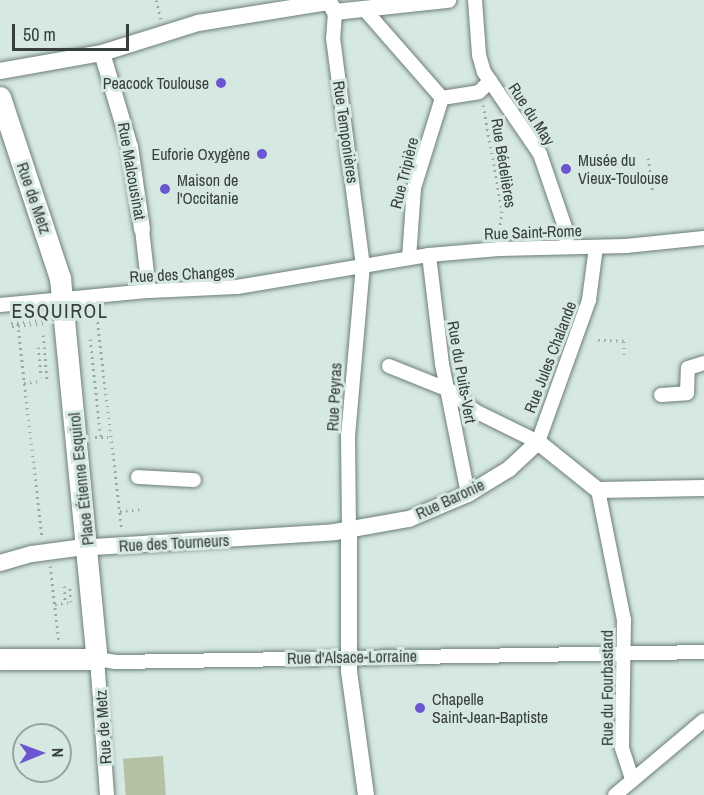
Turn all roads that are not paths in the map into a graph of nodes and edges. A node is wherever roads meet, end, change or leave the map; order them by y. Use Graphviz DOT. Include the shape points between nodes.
graph roads {
  1 [pos="448,0"];
  2 [pos="475,0"];
  3 [pos="331,4"];
  4 [pos="365,10"];
  5 [pos="102,53"];
  6 [pos="0,71"];
  7 [pos="490,81"];
  8 [pos="0,97"];
  9 [pos="442,98"];
  10 [pos="142,229"];
  11 [pos="704,238"];
  12 [pos="567,247"];
  13 [pos="597,247"];
  14 [pos="429,255"];
  15 [pos="409,258"];
  16 [pos="363,265"];
  17 [pos="150,291"];
  18 [pos="63,300"];
  19 [pos="0,305"];
  20 [pos="704,363"];
  21 [pos="389,366"];
  22 [pos="449,390"];
  23 [pos="661,394"];
  24 [pos="538,442"];
  25 [pos="138,477"];
  26 [pos="194,480"];
  27 [pos="704,488"];
  28 [pos="598,490"];
  29 [pos="468,494"];
  30 [pos="349,531"];
  31 [pos="88,548"];
  32 [pos="0,563"];
  33 [pos="704,652"];
  34 [pos="625,653"];
  35 [pos="349,656"];
  36 [pos="0,659"];
  37 [pos="98,659"];
  38 [pos="704,720"];
  39 [pos="632,779"];
  40 [pos="107,795"];
  41 [pos="366,795"];
  42 [pos="615,795"];
  1 -- 4 [label="street"];
  2 -- 7 [label="street, Rue du May" via="479,55"];
  3 -- 4 [label="street"];
  3 -- 5 [label="street" via="198,23"];
  3 -- 16 [label="street, Rue Temponières"];
  4 -- 9 [label="street"];
  5 -- 6 [label="street"];
  5 -- 10 [label="street, Rue Malcousinat" via="130,147"];
  7 -- 9 [label="street" via="479,92"];
  7 -- 12 [label="street, Rue du May" via="540,154 566,231"];
  8 -- 18 [label="street, Rue de Metz" via="54,257"];
  9 -- 15 [label="street, Rue Tripière" via="414,188"];
  10 -- 17 [label="street, Rue Malcousinat"];
  11 -- 13 [label="street, Rue Saint-Rome"];
  12 -- 13 [label="street, Rue Saint-Rome"];
  12 -- 14 [label="street, Rue Saint-Rome"];
  13 -- 24 [label="street, Rue Jules Chalande" via="589,300"];
  14 -- 15 [label="street, Rue Saint-Rome"];
  14 -- 22 [label="street, Rue du Puits-Vert" via="435,321"];
  15 -- 16 [label="street, Rue Saint-Rome"];
  16 -- 17 [label="street, Rue des Changes" via="237,287"];
  16 -- 30 [label="street, Rue Peyras" via="349,423"];
  17 -- 18 [label="street, Rue des Changes"];
  18 -- 19 [label="street, Rue des Changes"];
  18 -- 31 [label="street, Place Étienne Esquirol"];
  20 -- 23 [label="street" via="688,368 687,393"];
  21 -- 22 [label="street"];
  22 -- 24 [label="street" via="475,411"];
  22 -- 29 [label="street, Rue du Puits-Vert"];
  24 -- 28 [label="street"];
  24 -- 29 [label="street, Rue Baronie" via="509,469"];
  25 -- 26 [label="street"];
  27 -- 28 [label="street"];
  28 -- 34 [label="street, Rue du Fourbastard" via="624,621"];
  29 -- 30 [label="street, Rue Baronie" via="409,519"];
  30 -- 31 [label="street, Rue des Tourneurs"];
  30 -- 35 [label="street"];
  31 -- 32 [label="street, Rue des Tourneurs" via="46,552"];
  31 -- 37 [label="street, Place Étienne Esquirol"];
  33 -- 34 [label="street, Rue d'Alsace-Lorraine"];
  34 -- 35 [label="street, Rue d'Alsace-Lorraine"];
  34 -- 39 [label="street, Rue du Fourbastard" via="622,748"];
  35 -- 37 [label="street, Rue d'Alsace-Lorraine" via="116,662"];
  35 -- 41 [label="street"];
  36 -- 37 [label="street, Rue d'Alsace-Lorraine"];
  37 -- 40 [label="street, Rue de Metz"];
  38 -- 39 [label="street"];
  39 -- 42 [label="street"];
}
